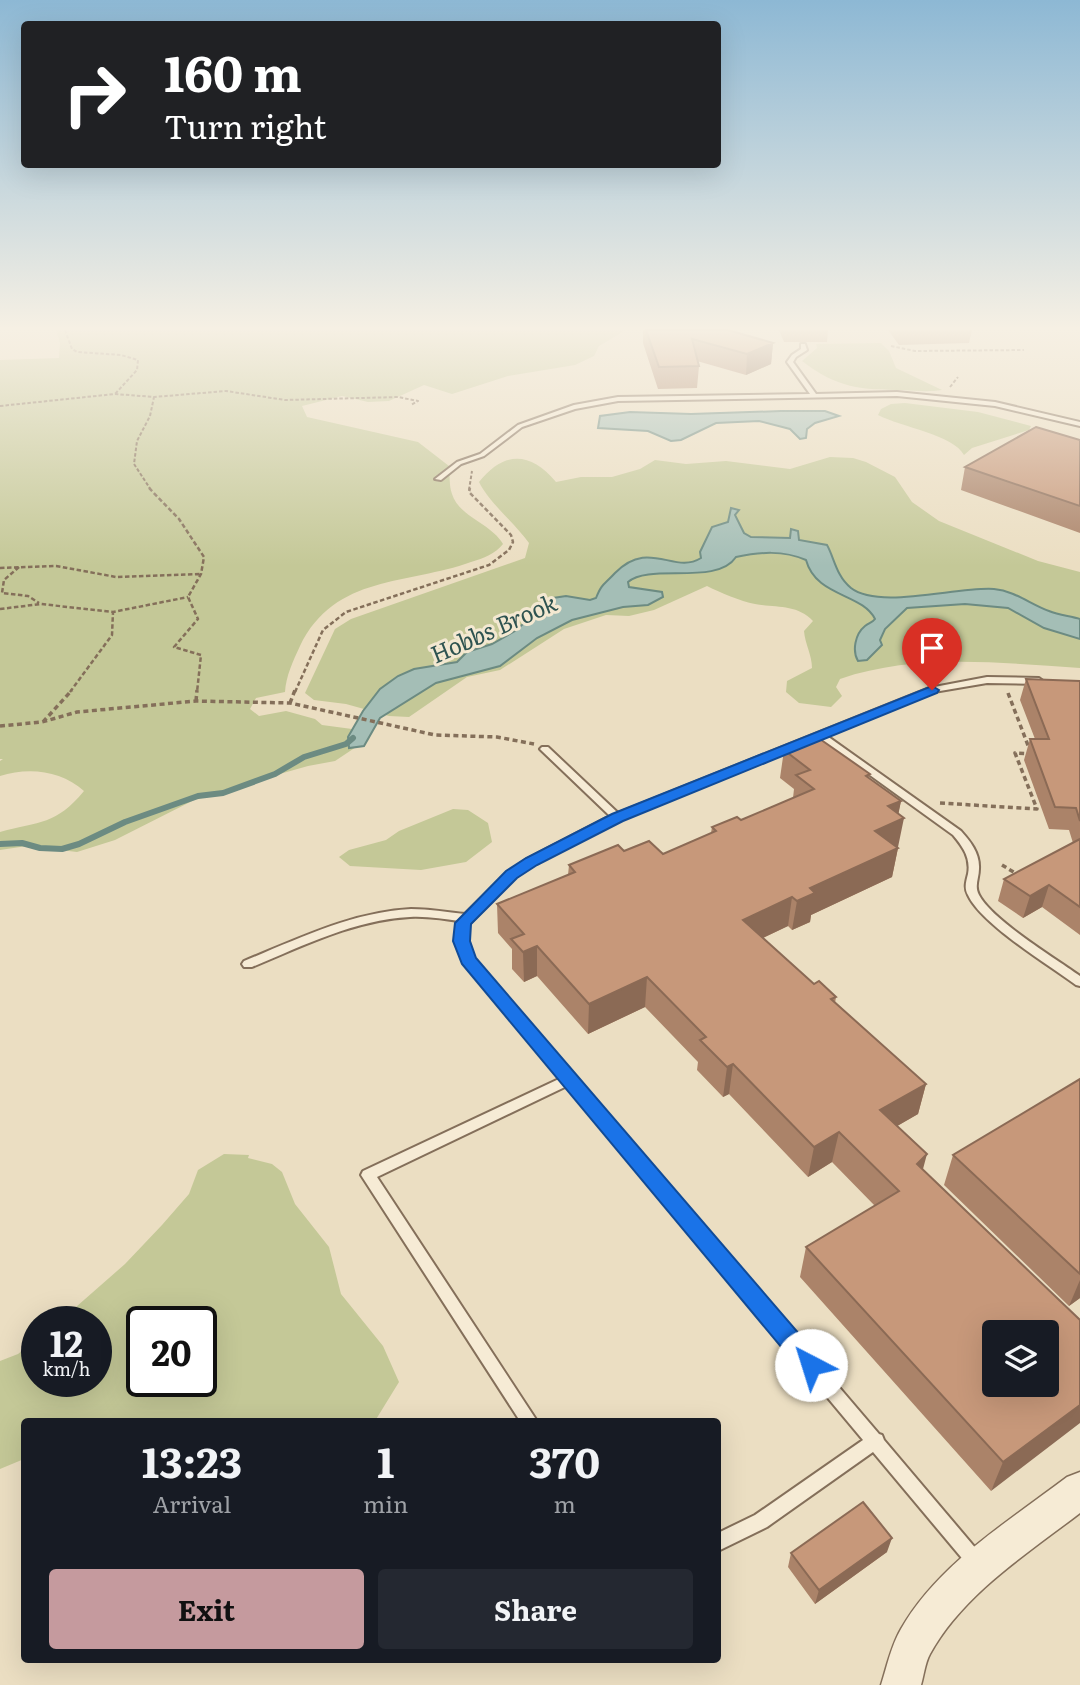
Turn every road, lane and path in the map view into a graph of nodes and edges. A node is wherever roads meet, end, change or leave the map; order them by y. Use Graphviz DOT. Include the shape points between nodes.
graph roads {
  1 [pos="152,409"];
  2 [pos="570,409"];
  3 [pos="1013,409"];
  4 [pos="1080,424"];
  5 [pos="470,459"];
  6 [pos="439,479"];
  7 [pos="19,567"];
  8 [pos="0,568"];
  9 [pos="201,574"];
  10 [pos="188,597"];
  11 [pos="41,604"];
  12 [pos="0,609"];
  13 [pos="114,612"];
  14 [pos="1003,681"];
  15 [pos="1056,682"];
  16 [pos="196,701"];
  17 [pos="290,703"];
  18 [pos="43,722"];
  19 [pos="0,726"];
  20 [pos="822,736"];
  21 [pos="545,749"];
  22 [pos="914,802"];
  23 [pos="617,817"];
  24 [pos="1002,865"];
  25 [pos="1027,880"];
  26 [pos="468,918"];
  27 [pos="247,964"];
  28 [pos="1080,982"];
  29 [pos="569,1080"];
  30 [pos="527,1418"];
  31 [pos="876,1441"];
  32 [pos="1080,1490"];
  33 [pos="721,1541"];
  34 [pos="981,1568"];
  35 [pos="901,1685"];
  1 -- 9 [label="path" via="137,441 134,464 204,557"];
  2 -- 5 [label="lane" via="520,426"];
  3 -- 4 [label="lane"];
  5 -- 6 [label="lane"];
  5 -- 17 [label="path" via="474,463 469,492 511,535 509,550 489,565 366,603 335,620 317,640"];
  7 -- 8 [label="path"];
  7 -- 9 [label="path" via="55,566 116,577"];
  7 -- 11 [label="path" via="4,580 2,593 28,596"];
  9 -- 10 [label="path"];
  10 -- 13 [label="path"];
  10 -- 16 [label="path" via="198,619 174,647 201,655"];
  11 -- 12 [label="path"];
  11 -- 13 [label="path"];
  13 -- 18 [label="path" via="112,635 81,680"];
  14 -- 15 [label="lane"];
  14 -- 20 [label="lane" via="958,683 932,690"];
  14 -- 22 [label="path" via="1031,754 1015,753 1037,809"];
  16 -- 17 [label="path"];
  16 -- 18 [label="path" via="77,712"];
  17 -- 21 [label="path" via="435,735 518,739"];
  18 -- 19 [label="path"];
  20 -- 22 [label="lane"];
  20 -- 23 [label="lane"];
  21 -- 23 [label="lane"];
  22 -- 28 [label="lane" via="970,848 974,866 969,883 987,913"];
  23 -- 26 [label="lane" via="531,861"];
  24 -- 25 [label="path"];
  26 -- 27 [label="lane" via="414,913 375,917"];
  26 -- 29 [label="lane" via="461,941 468,960"];
  29 -- 30 [label="lane" via="368,1175"];
  29 -- 31 [label="lane"];
  31 -- 33 [label="lane" via="761,1521"];
  31 -- 34 [label="lane"];
  32 -- 34 [label="street"];
  34 -- 35 [label="street" via="943,1603 914,1644"];
}
